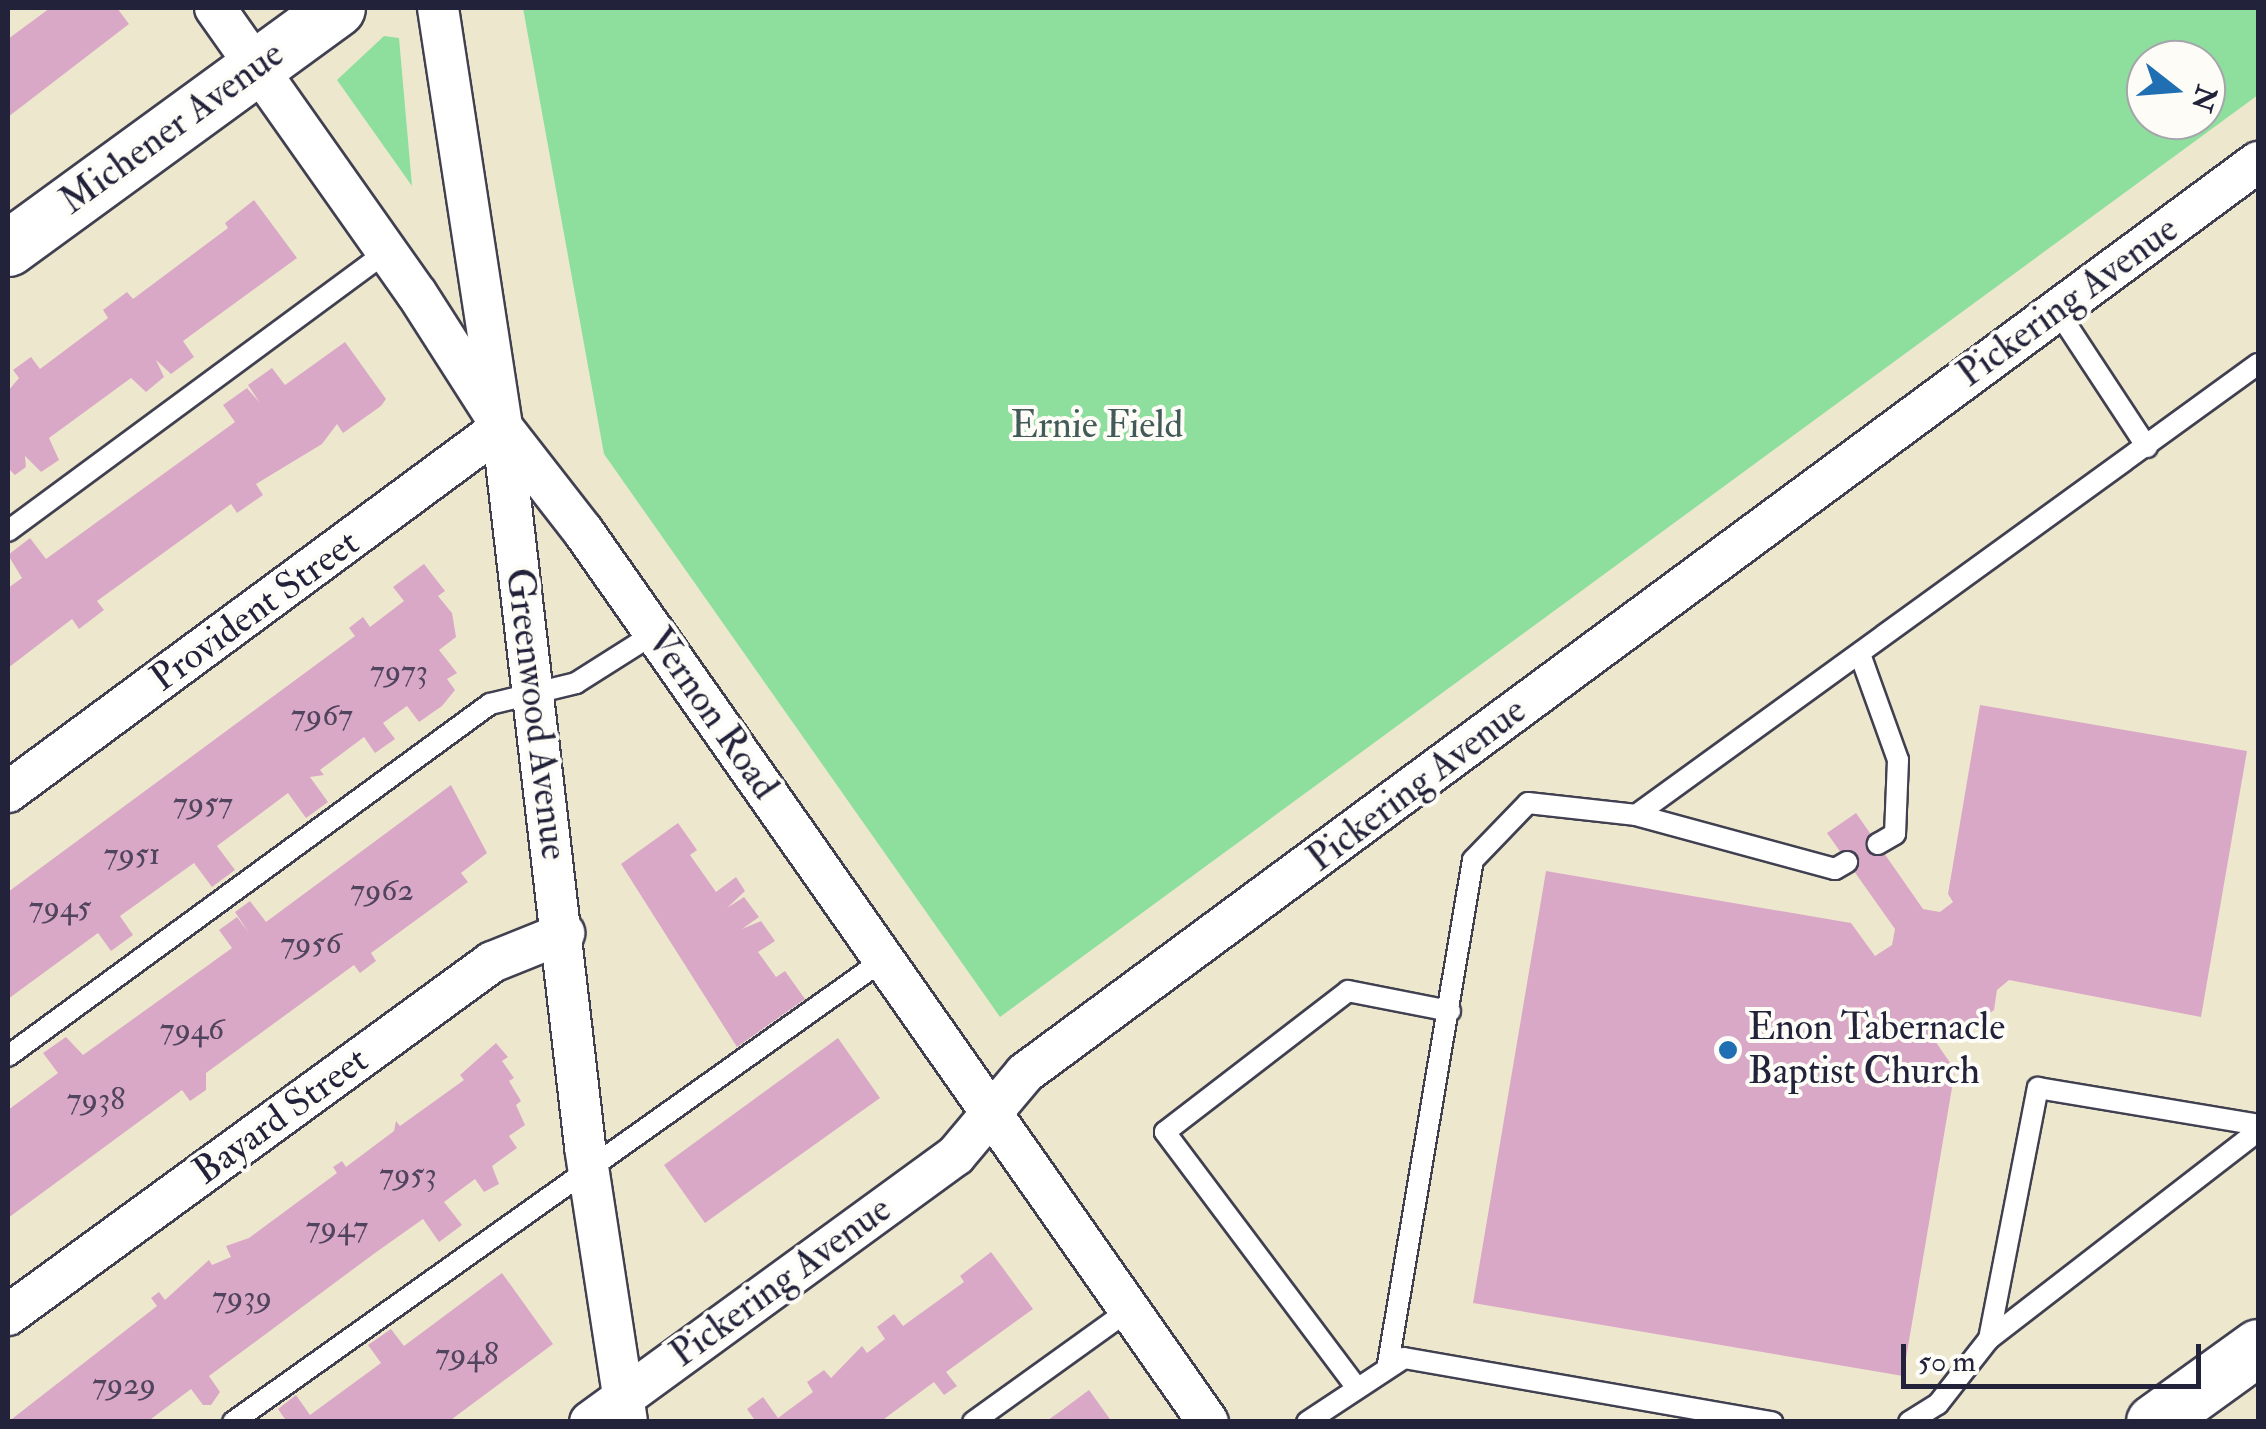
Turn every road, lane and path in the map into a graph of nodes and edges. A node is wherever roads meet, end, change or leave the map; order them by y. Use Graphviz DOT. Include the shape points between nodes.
graph roads {
  1 [pos="215,8"];
  2 [pos="337,8"];
  3 [pos="438,8"];
  4 [pos="257,66"];
  5 [pos="2258,162"];
  6 [pos="8,248"];
  7 [pos="386,252"];
  8 [pos="2057,310"];
  9 [pos="2258,364"];
  10 [pos="502,427"];
  11 [pos="2146,447"];
  12 [pos="8,532"];
  13 [pos="655,633"];
  14 [pos="1861,657"];
  15 [pos="533,694"];
  16 [pos="8,792"];
  17 [pos="1636,815"];
  18 [pos="1878,844"];
  19 [pos="1847,862"];
  20 [pos="564,933"];
  21 [pos="883,960"];
  22 [pos="1450,1010"];
  23 [pos="8,1056"];
  24 [pos="992,1112"];
  25 [pos="2258,1128"];
  26 [pos="588,1169"];
  27 [pos="1129,1310"];
  28 [pos="8,1316"];
  29 [pos="1989,1339"];
  30 [pos="2258,1347"];
  31 [pos="1388,1364"];
  32 [pos="1357,1388"];
  33 [pos="626,1409"];
  34 [pos="233,1422"];
  35 [pos="590,1422"];
  36 [pos="972,1422"];
  37 [pos="1208,1422"];
  38 [pos="1307,1422"];
  39 [pos="1772,1422"];
  40 [pos="1909,1422"];
  41 [pos="2154,1422"];
  1 -- 4 [label="street, Vernon Road"];
  2 -- 4 [label="street, Michener Avenue"];
  3 -- 10 [label="street, Greenwood Avenue"];
  4 -- 6 [label="street, Michener Avenue"];
  4 -- 7 [label="street, Vernon Road"];
  5 -- 8 [label="street, Pickering Avenue"];
  7 -- 10 [label="street, Vernon Road"];
  7 -- 12 [label="lane"];
  8 -- 11 [label="lane"];
  8 -- 24 [label="street, Pickering Avenue" via="1042,1060"];
  9 -- 11 [label="lane"];
  10 -- 13 [label="street, Vernon Road"];
  10 -- 15 [label="street, Greenwood Avenue"];
  10 -- 16 [label="street, Provident Street"];
  11 -- 14 [label="lane"];
  13 -- 15 [label="lane" via="576,684"];
  13 -- 21 [label="street, Vernon Road"];
  14 -- 17 [label="lane"];
  14 -- 18 [label="lane" via="1898,760 1895,834"];
  15 -- 20 [label="street, Greenwood Avenue"];
  15 -- 23 [label="lane" via="490,704"];
  17 -- 19 [label="lane" via="1835,869"];
  17 -- 22 [label="lane" via="1528,804 1473,860"];
  20 -- 26 [label="street, Greenwood Avenue"];
  20 -- 28 [label="street, Bayard Street" via="492,962"];
  21 -- 24 [label="street, Vernon Road"];
  21 -- 26 [label="lane"];
  22 -- 31 [label="lane"];
  22 -- 32 [label="lane" via="1348,991 1165,1132"];
  24 -- 27 [label="street, Vernon Road"];
  24 -- 33 [label="street, Pickering Avenue" via="956,1155"];
  25 -- 29 [label="lane"];
  25 -- 29 [label="lane" via="2038,1088"];
  26 -- 33 [label="street, Greenwood Avenue"];
  26 -- 34 [label="lane"];
  27 -- 36 [label="lane"];
  27 -- 37 [label="street, Vernon Road"];
  29 -- 40 [label="lane" via="1938,1404"];
  30 -- 41 [label="street"];
  31 -- 32 [label="lane"];
  31 -- 39 [label="lane" via="1422,1360"];
  32 -- 38 [label="lane"];
  33 -- 35 [label="street, Pickering Avenue"];
}
